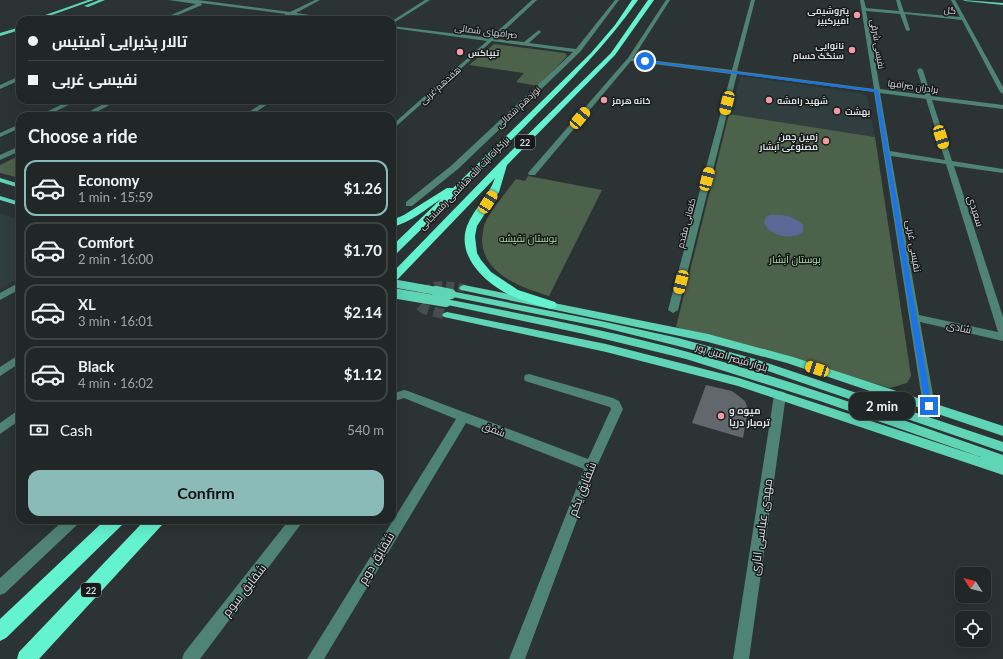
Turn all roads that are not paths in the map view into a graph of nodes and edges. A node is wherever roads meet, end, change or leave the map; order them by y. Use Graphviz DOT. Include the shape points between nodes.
graph roads {
  1 [pos="92,0"];
  2 [pos="103,0"];
  3 [pos="171,0"];
  4 [pos="188,0"];
  5 [pos="210,0"];
  6 [pos="318,0"];
  7 [pos="428,0"];
  8 [pos="535,0"];
  9 [pos="617,0"];
  10 [pos="651,0"];
  11 [pos="668,0"];
  12 [pos="753,0"];
  13 [pos="862,0"];
  14 [pos="898,0"];
  15 [pos="953,0"];
  16 [pos="965,0"];
  17 [pos="997,0"];
  18 [pos="1003,0"];
  19 [pos="634,1"];
  20 [pos="203,3"];
  21 [pos="1003,4"];
  22 [pos="864,9"];
  23 [pos="902,13"];
  24 [pos="289,14"];
  25 [pos="45,16"];
  26 [pos="57,16"];
  27 [pos="172,16"];
  28 [pos="285,16"];
  29 [pos="301,16"];
  30 [pos="307,16"];
  31 [pos="964,19"];
  32 [pos="396,20"];
  33 [pos="16,25"];
  34 [pos="396,28"];
  35 [pos="16,29"];
  36 [pos="908,30"];
  37 [pos="0,31"];
  38 [pos="539,31"];
  39 [pos="0,35"];
  40 [pos="490,40"];
  41 [pos="525,44"];
  42 [pos="576,52"];
  43 [pos="630,59"];
  44 [pos="920,70"];
  45 [pos="734,72"];
  46 [pos="16,80"];
  47 [pos="0,86"];
  48 [pos="877,91"];
  49 [pos="1003,92"];
  50 [pos="929,98"];
  51 [pos="67,104"];
  52 [pos="108,104"];
  53 [pos="265,104"];
  54 [pos="1003,107"];
  55 [pos="50,112"];
  56 [pos="92,112"];
  57 [pos="252,112"];
  58 [pos="396,124"];
  59 [pos="16,128"];
  60 [pos="0,135"];
  61 [pos="16,150"];
  62 [pos="887,153"];
  63 [pos="0,158"];
  64 [pos="505,162"];
  65 [pos="949,163"];
  66 [pos="1003,171"];
  67 [pos="532,173"];
  68 [pos="468,179"];
  69 [pos="0,180"];
  70 [pos="16,185"];
  71 [pos="0,198"];
  72 [pos="16,203"];
  73 [pos="409,204"];
  74 [pos="396,222"];
  75 [pos="396,248"];
  76 [pos="396,275"];
  77 [pos="396,284"];
  78 [pos="16,287"];
  79 [pos="464,288"];
  80 [pos="396,293"];
  81 [pos="0,297"];
  82 [pos="449,298"];
  83 [pos="551,305"];
  84 [pos="673,310"];
  85 [pos="447,315"];
  86 [pos="914,316"];
  87 [pos="1003,332"];
  88 [pos="1003,337"];
  89 [pos="16,361"];
  90 [pos="0,372"];
  91 [pos="529,378"];
  92 [pos="780,395"];
  93 [pos="396,396"];
  94 [pos="929,406"];
  95 [pos="16,417"];
  96 [pos="462,417"];
  97 [pos="0,429"];
  98 [pos="1003,432"];
  99 [pos="1003,447"];
  100 [pos="1003,460"];
  101 [pos="591,466"];
  102 [pos="1003,470"];
  103 [pos="69,524"];
  104 [pos="112,524"];
  105 [pos="152,524"];
  106 [pos="294,524"];
  107 [pos="0,588"];
  108 [pos="0,632"];
  109 [pos="26,659"];
  110 [pos="190,659"];
  111 [pos="315,659"];
  112 [pos="517,659"];
  113 [pos="741,659"];
  1 -- 25 [label="main road"];
  2 -- 26 [label="main road"];
  3 -- 20 [label="street"];
  4 -- 20 [label="street"];
  5 -- 20 [label="street"];
  6 -- 24 [label="street"];
  7 -- 32 [label="street"];
  8 -- 40 [label="street, هفدهم غربی"];
  9 -- 42 [label="street, نوزدهم شمالی"];
  10 -- 64 [label="highway, بزرگراه آیت الله هاشمی رفسنجانی / 22" via="613,54"];
  11 -- 43 [label="street"];
  12 -- 45 [label="street, کنعانی مقدم"];
  13 -- 22 [label="street, نفیسی شرقی"];
  14 -- 23 [label="street"];
  15 -- 31 [label="street"];
  16 -- 21 [label="main road"];
  17 -- 18 [label="main road"];
  19 -- 68 [label="highway, بزرگراه آیت الله هاشمی رفسنجانی / 22" via="593,54"];
  20 -- 24 [label="street"];
  20 -- 27 [label="street"];
  22 -- 23 [label="street, گل"];
  22 -- 48 [label="street, نفیسی شرقی"];
  23 -- 31 [label="street, گل"];
  23 -- 36 [label="street"];
  24 -- 28 [label="street"];
  24 -- 29 [label="street"];
  24 -- 30 [label="street"];
  31 -- 49 [label="street"];
  33 -- 37 [label="main road"];
  34 -- 40 [label="street, صرافهای شمالی"];
  35 -- 39 [label="main road"];
  38 -- 41 [label="street"];
  40 -- 41 [label="street, صرافهای شمالی"];
  40 -- 42 [label="street, صرافهای شمالی"];
  40 -- 58 [label="street, هفدهم غربی"];
  41 -- 42 [label="street, صرافهای شمالی"];
  42 -- 73 [label="street, نوزدهم شمالی" via="455,167"];
  43 -- 45 [label="street, برادران صرافها"];
  43 -- 67 [label="street"];
  44 -- 50 [label="street, سعیدی"];
  45 -- 48 [label="street, برادران صرافها"];
  45 -- 84 [label="street, کنعانی مقدم"];
  46 -- 47 [label="street"];
  48 -- 50 [label="street, برادران صرافها"];
  48 -- 62 [label="street, نفیسی غربی"];
  50 -- 54 [label="street, برادران صرافها"];
  50 -- 65 [label="street, سعیدی"];
  51 -- 55 [label="street"];
  52 -- 56 [label="street"];
  53 -- 57 [label="street"];
  59 -- 60 [label="street"];
  61 -- 63 [label="street"];
  62 -- 65 [label="street"];
  62 -- 86 [label="street, نفیسی غربی"];
  64 -- 76 [label="highway, بزرگراه آیت الله هاشمی رفسنجانی / 22"];
  64 -- 83 [label="highway" via="495,190 469,236 472,255 482,271 503,287"];
  65 -- 66 [label="street"];
  65 -- 87 [label="street, سعیدی"];
  68 -- 74 [label="highway"];
  68 -- 75 [label="highway, بزرگراه آیت الله هاشمی رفسنجانی / 22"];
  69 -- 70 [label="main road"];
  71 -- 72 [label="main road"];
  77 -- 82 [label="main road, bridge"];
  78 -- 81 [label="street"];
  79 -- 83 [label="main road"];
  80 -- 82 [label="main road, bridge"];
  82 -- 99 [label="main road, بلوار قیصر امین پور" via="608,326 678,342 755,363"];
  82 -- 100 [label="main road, بلوار قیصر امین پور" via="632,341 719,365"];
  83 -- 94 [label="main road" via="708,338 789,360"];
  85 -- 92 [label="main road" via="706,372"];
  86 -- 88 [label="street, شادی"];
  86 -- 94 [label="street, نفیسی غربی"];
  89 -- 90 [label="street"];
  91 -- 101 [label="street, شقایق یکم" via="615,404 617,409"];
  92 -- 102 [label="main road"];
  92 -- 113 [label="street, مهدی عباسی اناری"];
  93 -- 96 [label="street, شفق" via="404,394"];
  94 -- 98 [label="main road"];
  95 -- 97 [label="street"];
  96 -- 101 [label="street, شفق"];
  96 -- 111 [label="street, شقایق دوم"];
  101 -- 112 [label="street, شقایق یکم"];
  103 -- 107 [label="street"];
  104 -- 108 [label="highway"];
  105 -- 109 [label="highway, 22"];
  106 -- 110 [label="street, شقایق سوم"];
}
